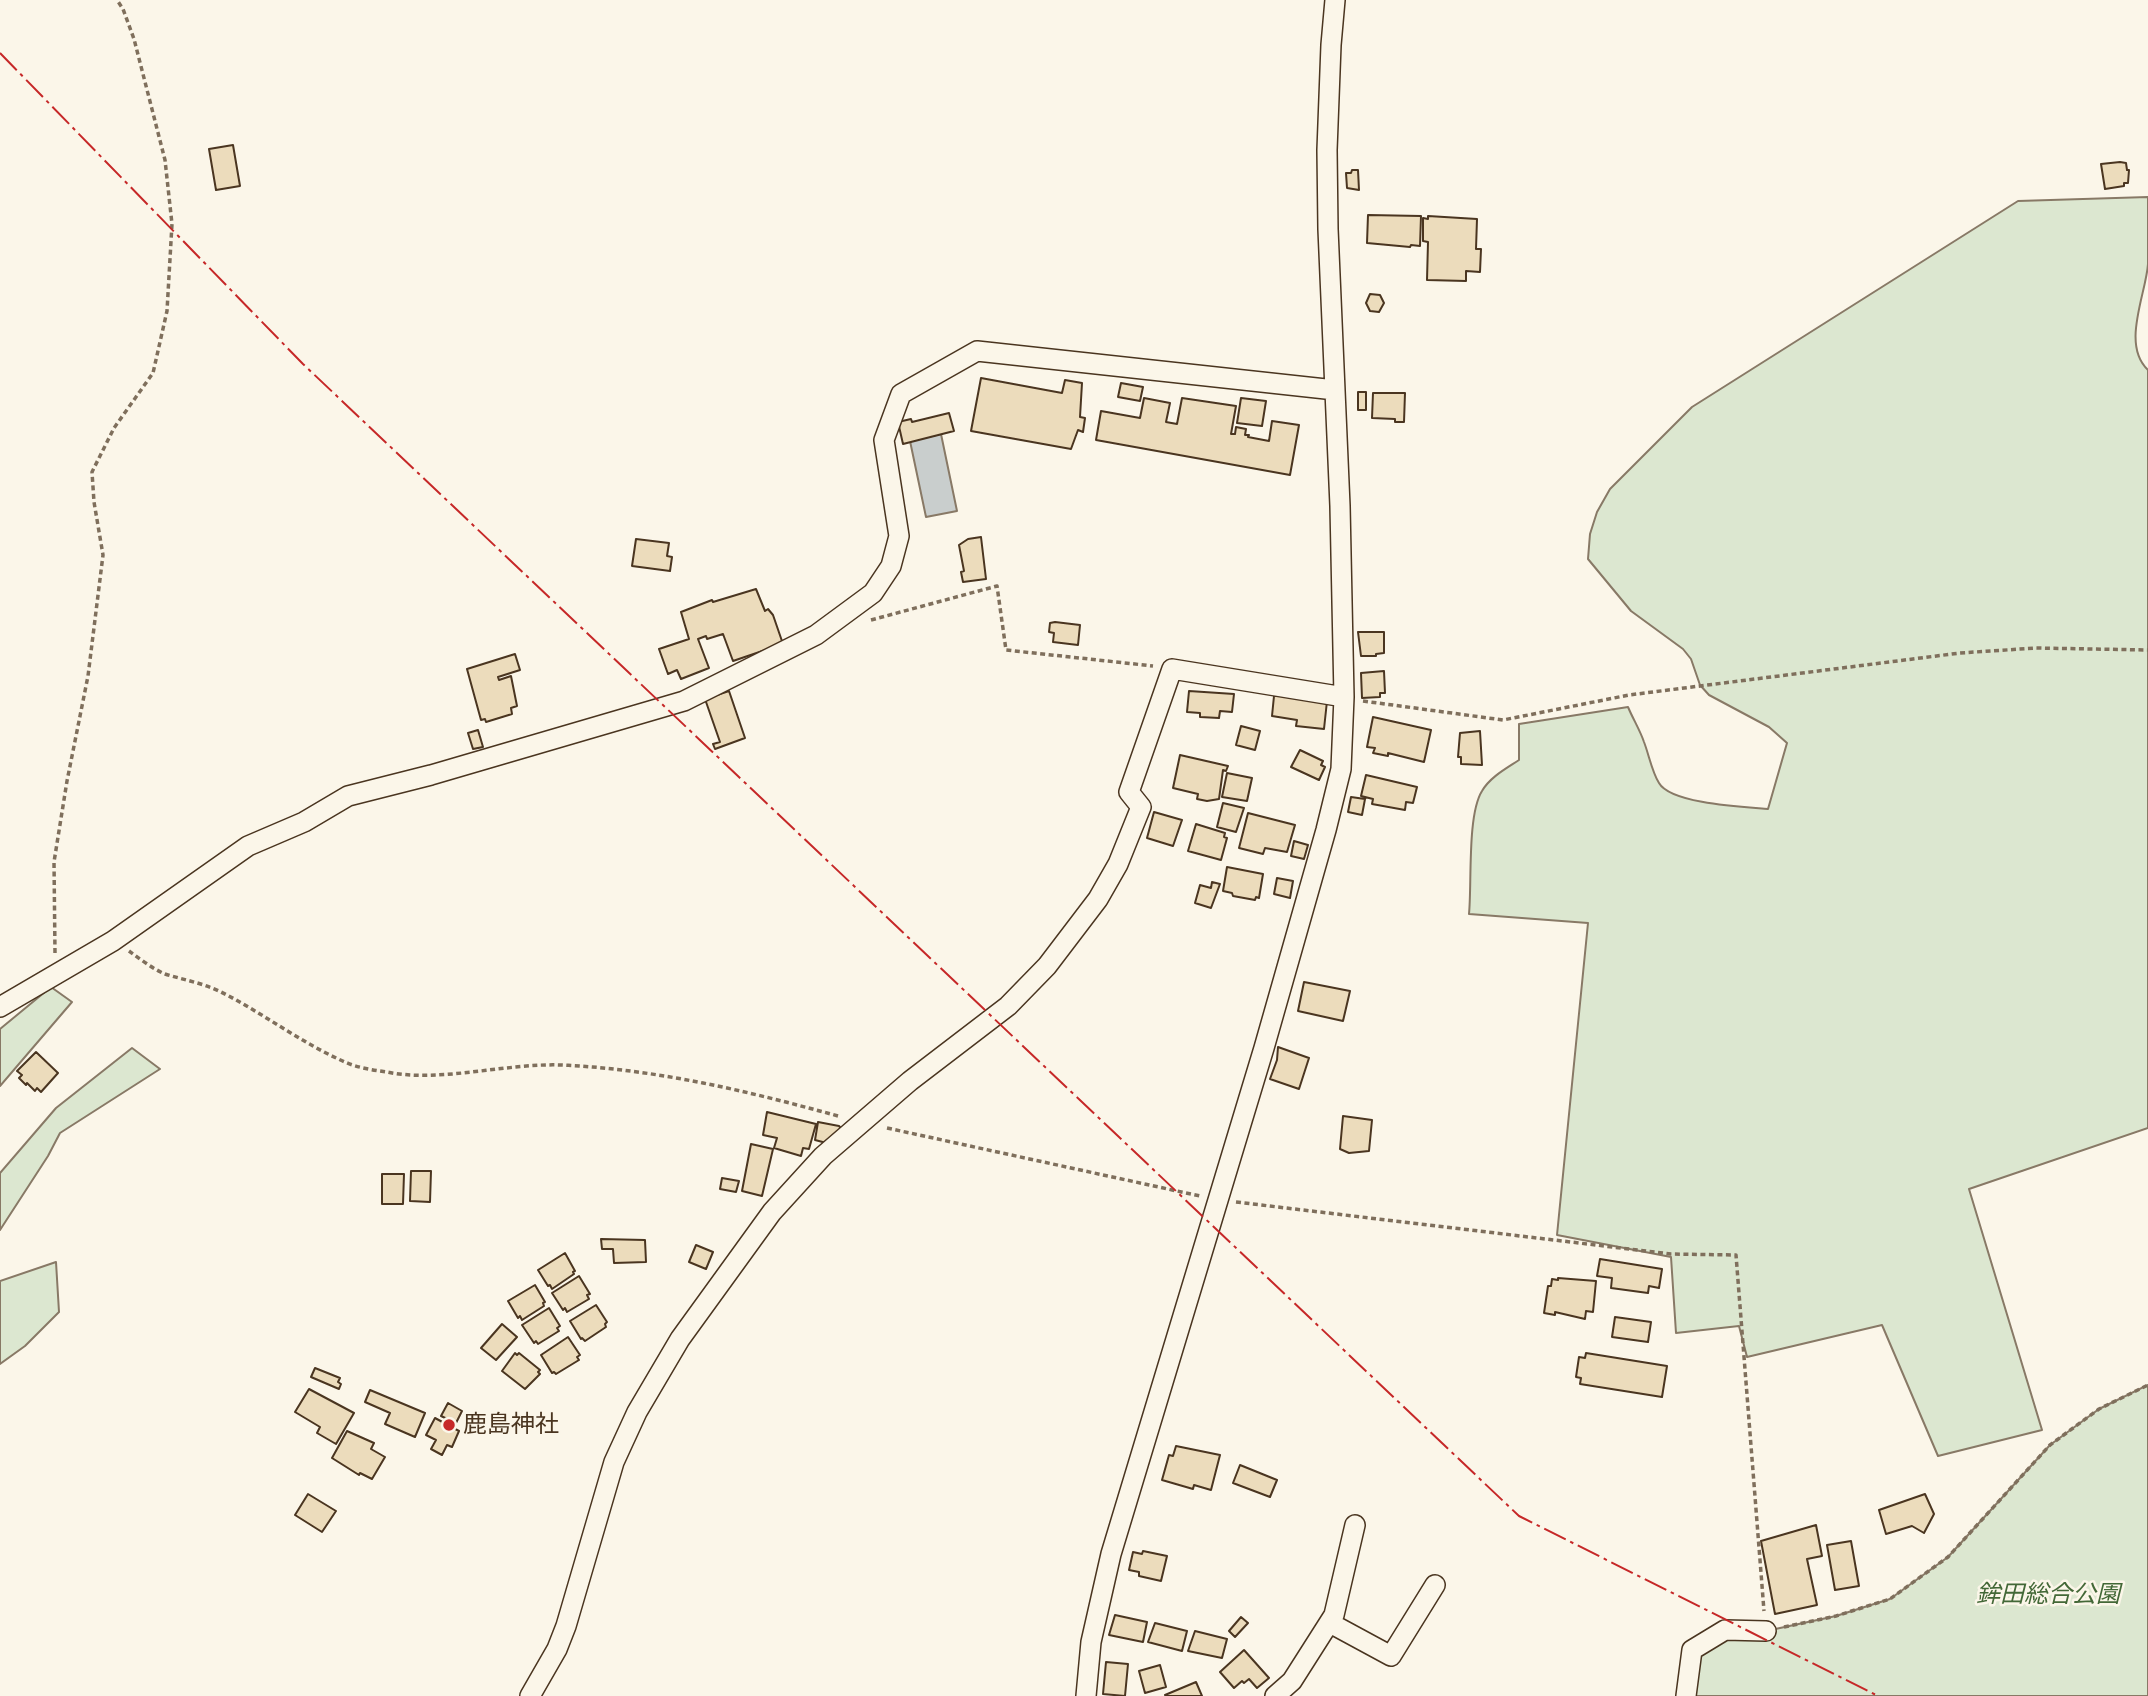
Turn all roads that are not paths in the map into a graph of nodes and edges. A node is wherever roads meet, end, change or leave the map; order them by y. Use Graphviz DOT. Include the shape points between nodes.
graph roads {
  1 [pos="1335,0"];
  2 [pos="1335,390"];
  3 [pos="1344,697"];
  4 [pos="0,1007"];
  5 [pos="1355,1525"];
  6 [pos="1435,1585"];
  7 [pos="1330,1623"];
  8 [pos="1766,1631"];
  9 [pos="530,1696"];
  10 [pos="1086,1696"];
  11 [pos="1275,1696"];
  12 [pos="1686,1696"];
  1 -- 2 [label="street" via="1327,150"];
  2 -- 3 [label="street"];
  2 -- 4 [label="street" via="976,351 901,394 884,440 899,536 891,566 873,593 816,635 684,701 348,796 304,822 248,846 113,941"];
  3 -- 9 [label="street" via="1172,668 1129,792 1141,807 1118,864 1086,917 1008,1006 823,1156 772,1212 680,1339 637,1412 608,1478 566,1626"];
  3 -- 10 [label="street" via="1341,769 1326,830 1111,1555 1091,1642"];
  5 -- 7 [label="street"];
  6 -- 7 [label="street" via="1391,1657"];
  7 -- 11 [label="street" via="1293,1681"];
  8 -- 12 [label="street" via="1726,1630 1692,1650"];
}
